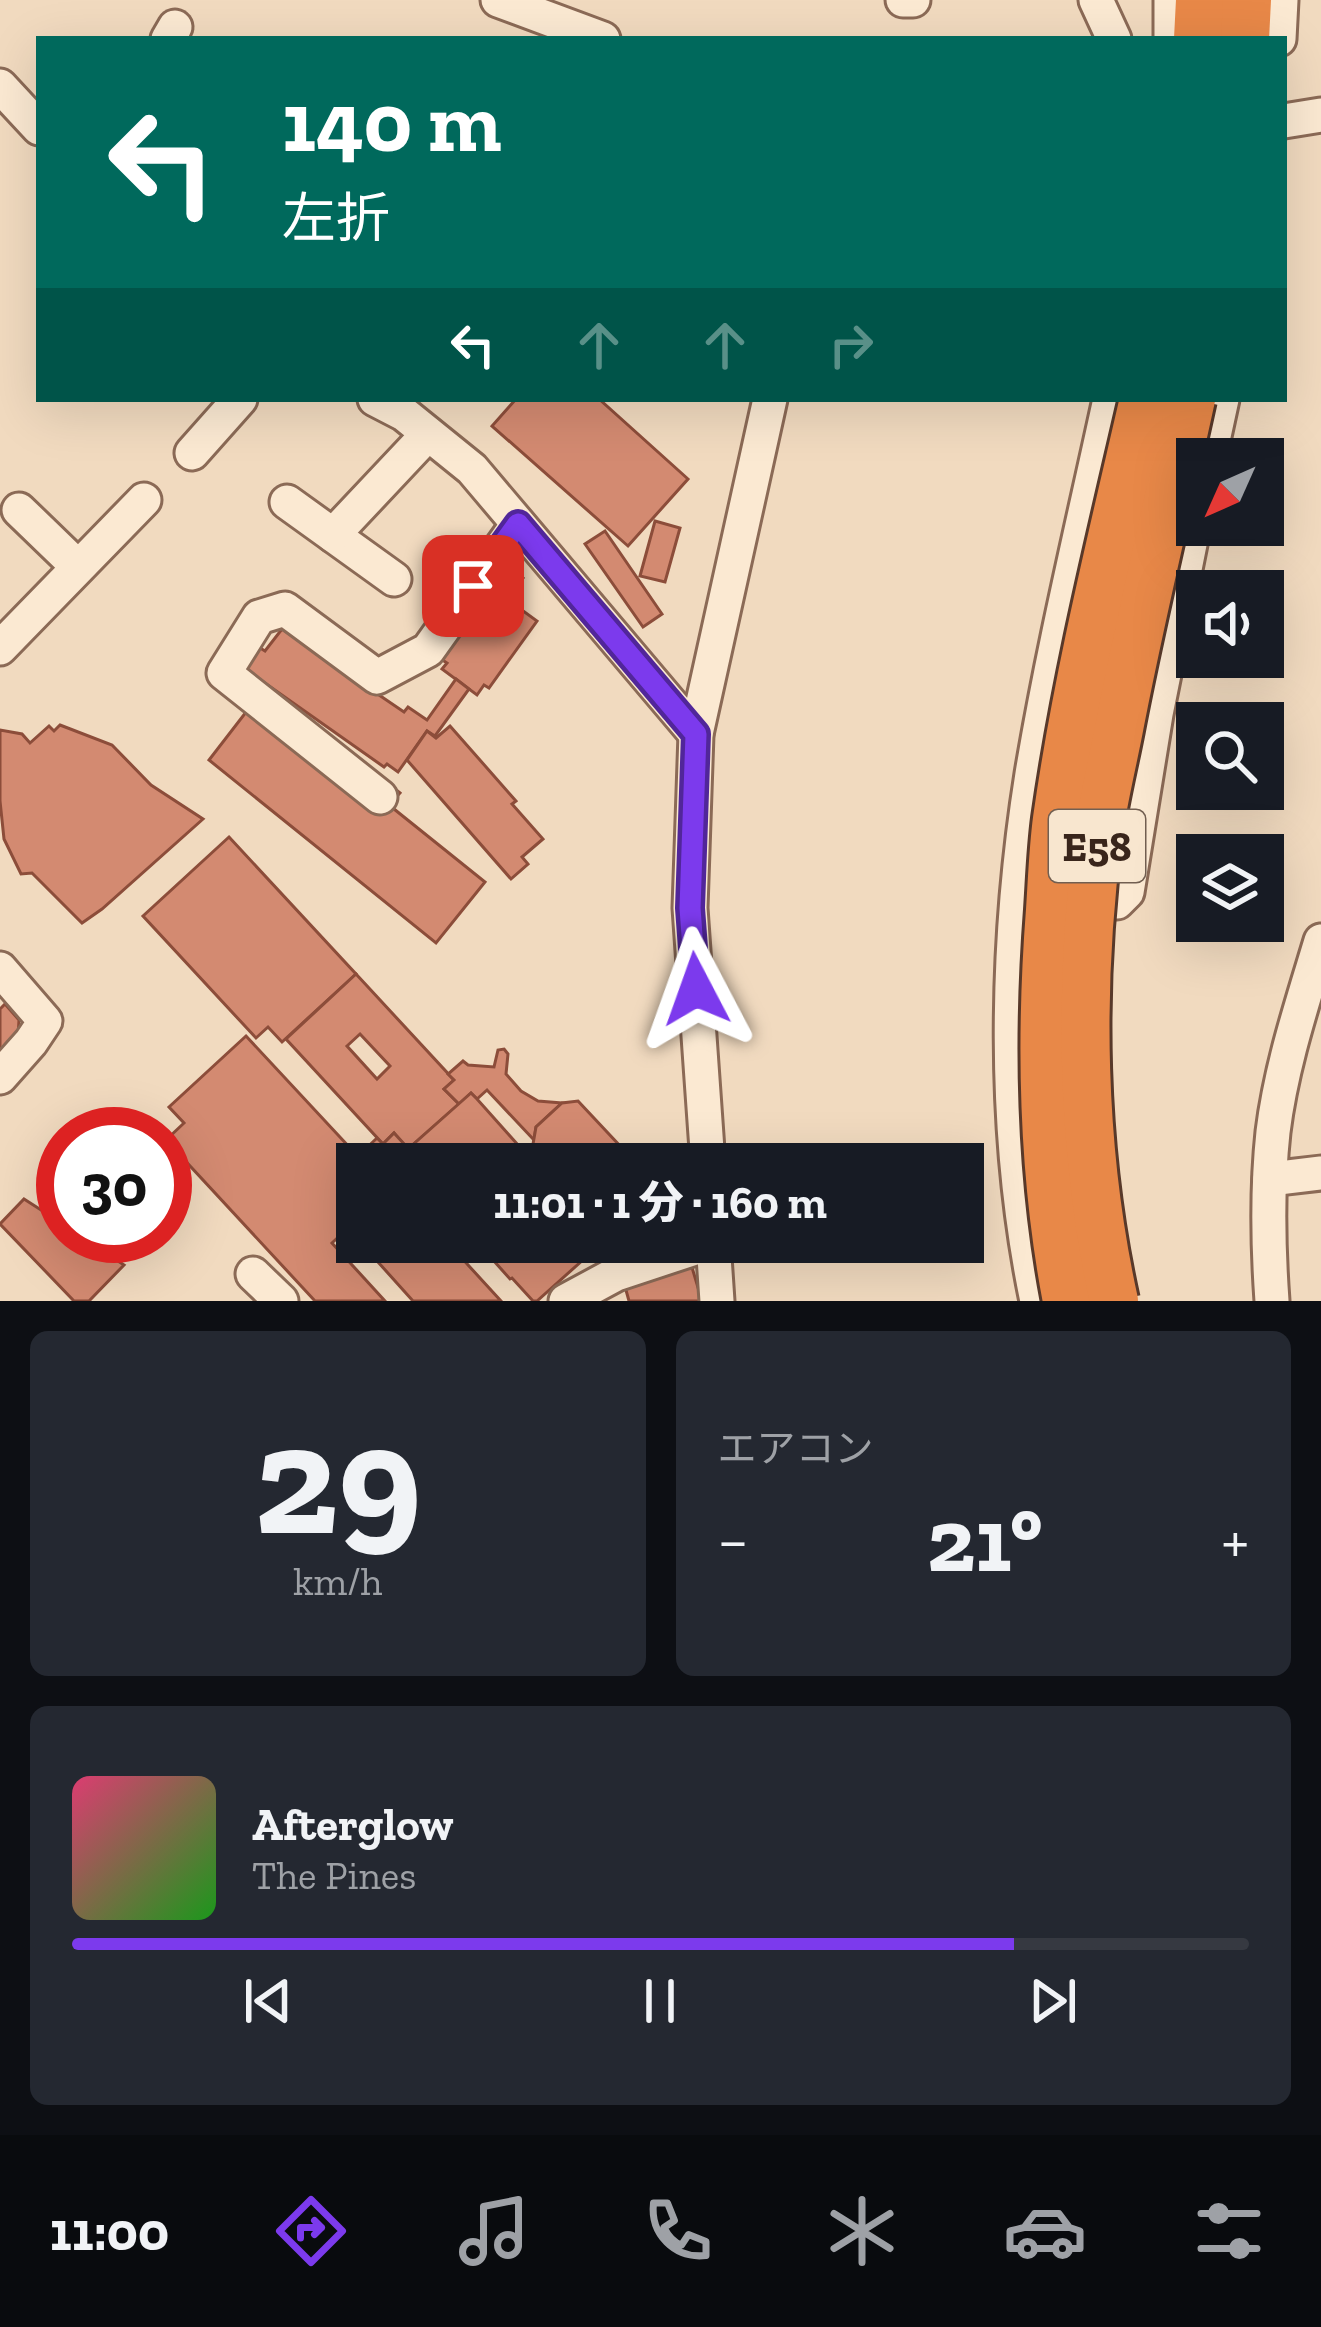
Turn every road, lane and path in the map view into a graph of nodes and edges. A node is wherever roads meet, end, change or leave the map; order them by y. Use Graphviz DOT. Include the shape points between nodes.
graph roads {
  1 [pos="498,0"];
  2 [pos="903,0"];
  3 [pos="913,0"];
  4 [pos="1096,0"];
  5 [pos="1171,0"];
  6 [pos="1200,0"];
  7 [pos="1247,0"];
  8 [pos="1281,0"];
  9 [pos="595,36"];
  10 [pos="1113,36"];
  11 [pos="1171,36"];
  12 [pos="1198,36"];
  13 [pos="1245,36"];
  14 [pos="1279,36"];
  15 [pos="0,86"];
  16 [pos="1321,115"];
  17 [pos="1287,121"];
  18 [pos="36,125"];
  19 [pos="237,402"];
  20 [pos="381,402"];
  21 [pos="769,402"];
  22 [pos="1109,402"];
  23 [pos="1143,402"];
  24 [pos="1190,402"];
  25 [pos="1221,402"];
  26 [pos="428,434"];
  27 [pos="1214,438"];
  28 [pos="191,453"];
  29 [pos="144,500"];
  30 [pos="287,502"];
  31 [pos="19,510"];
  32 [pos="518,524"];
  33 [pos="333,535"];
  34 [pos="1190,546"];
  35 [pos="78,567"];
  36 [pos="394,579"];
  37 [pos="4,635"];
  38 [pos="696,734"];
  39 [pos="380,797"];
  40 [pos="1018,900"];
  41 [pos="1321,941"];
  42 [pos="0,970"];
  43 [pos="0,1077"];
  44 [pos="707,1143"];
  45 [pos="1321,1173"];
  46 [pos="1270,1179"];
  47 [pos="649,1263"];
  48 [pos="714,1263"];
  49 [pos="253,1274"];
  50 [pos="281,1301"];
  51 [pos="566,1301"];
  52 [pos="717,1301"];
  53 [pos="1037,1301"];
  54 [pos="1067,1301"];
  55 [pos="1114,1301"];
  56 [pos="1272,1301"];
  1 -- 9 [label="street"];
  2 -- 3 [label="street"];
  4 -- 10 [label="street"];
  5 -- 11 [label="street"];
  6 -- 12 [label="highway"];
  7 -- 13 [label="highway"];
  8 -- 14 [label="street"];
  15 -- 18 [label="street"];
  16 -- 17 [label="street"];
  19 -- 28 [label="street"];
  20 -- 26 [label="street"];
  21 -- 38 [label="street"];
  22 -- 40 [label="street" via="1046,700"];
  23 -- 54 [label="highway, E58, bridge" via="1057,822 1044,1096"];
  24 -- 55 [label="highway, E58, bridge" via="1123,709 1089,928 1088,1096"];
  25 -- 27 [label="street"];
  26 -- 32 [label="street"];
  26 -- 33 [label="street"];
  29 -- 35 [label="street"];
  30 -- 33 [label="street"];
  31 -- 35 [label="street"];
  32 -- 38 [label="street"];
  32 -- 39 [label="street" via="428,650 376,677 285,610 259,617 224,673"];
  33 -- 36 [label="street"];
  34 -- 40 [label="street" via="1127,892 1117,902"];
  35 -- 37 [label="street"];
  38 -- 44 [label="street" via="690,908"];
  40 -- 53 [label="street" via="1010,1007 1018,1176"];
  41 -- 46 [label="street" via="1291,1037"];
  42 -- 43 [label="street" via="44,1021"];
  45 -- 46 [label="street"];
  46 -- 56 [label="street"];
  47 -- 51 [label="street"];
  48 -- 52 [label="street"];
  49 -- 50 [label="street"];
}
